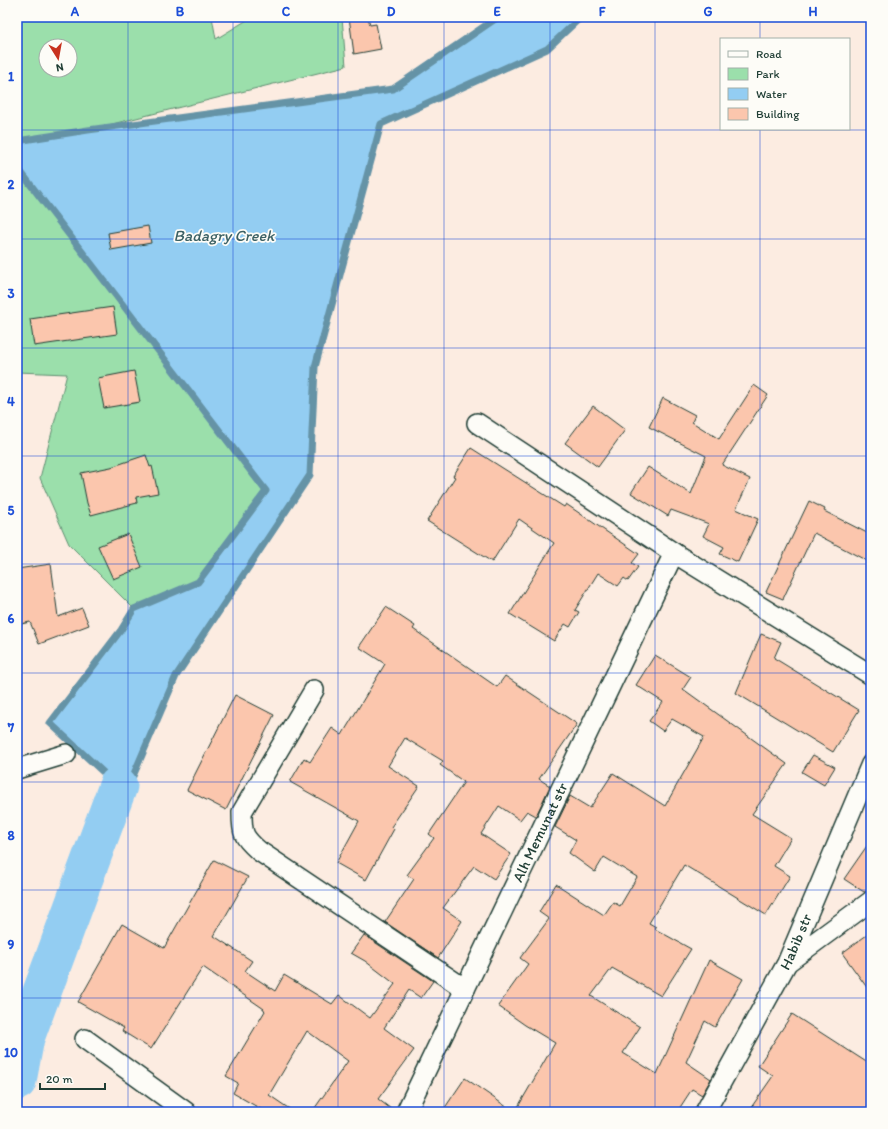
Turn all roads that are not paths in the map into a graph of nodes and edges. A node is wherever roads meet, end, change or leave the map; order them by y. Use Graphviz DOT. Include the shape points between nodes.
graph roads {
  1 [pos="477,423"];
  2 [pos="674,553"];
  3 [pos="871,675"];
  4 [pos="314,690"];
  5 [pos="66,754"];
  6 [pos="871,764"];
  7 [pos="17,769"];
  8 [pos="871,901"];
  9 [pos="787,963"];
  10 [pos="465,989"];
  11 [pos="85,1039"];
  12 [pos="186,1112"];
  13 [pos="406,1112"];
  14 [pos="705,1112"];
  1 -- 2 [label="street"];
  2 -- 3 [label="street"];
  2 -- 10 [label="street, Alh Memunat str"];
  4 -- 10 [label="street" via="242,812 242,828 248,841 259,851"];
  5 -- 7 [label="street"];
  6 -- 9 [label="street, Habib str"];
  8 -- 9 [label="street"];
  9 -- 14 [label="street, Habib str"];
  10 -- 13 [label="street, Alh Memunat str"];
  11 -- 12 [label="street"];
}
